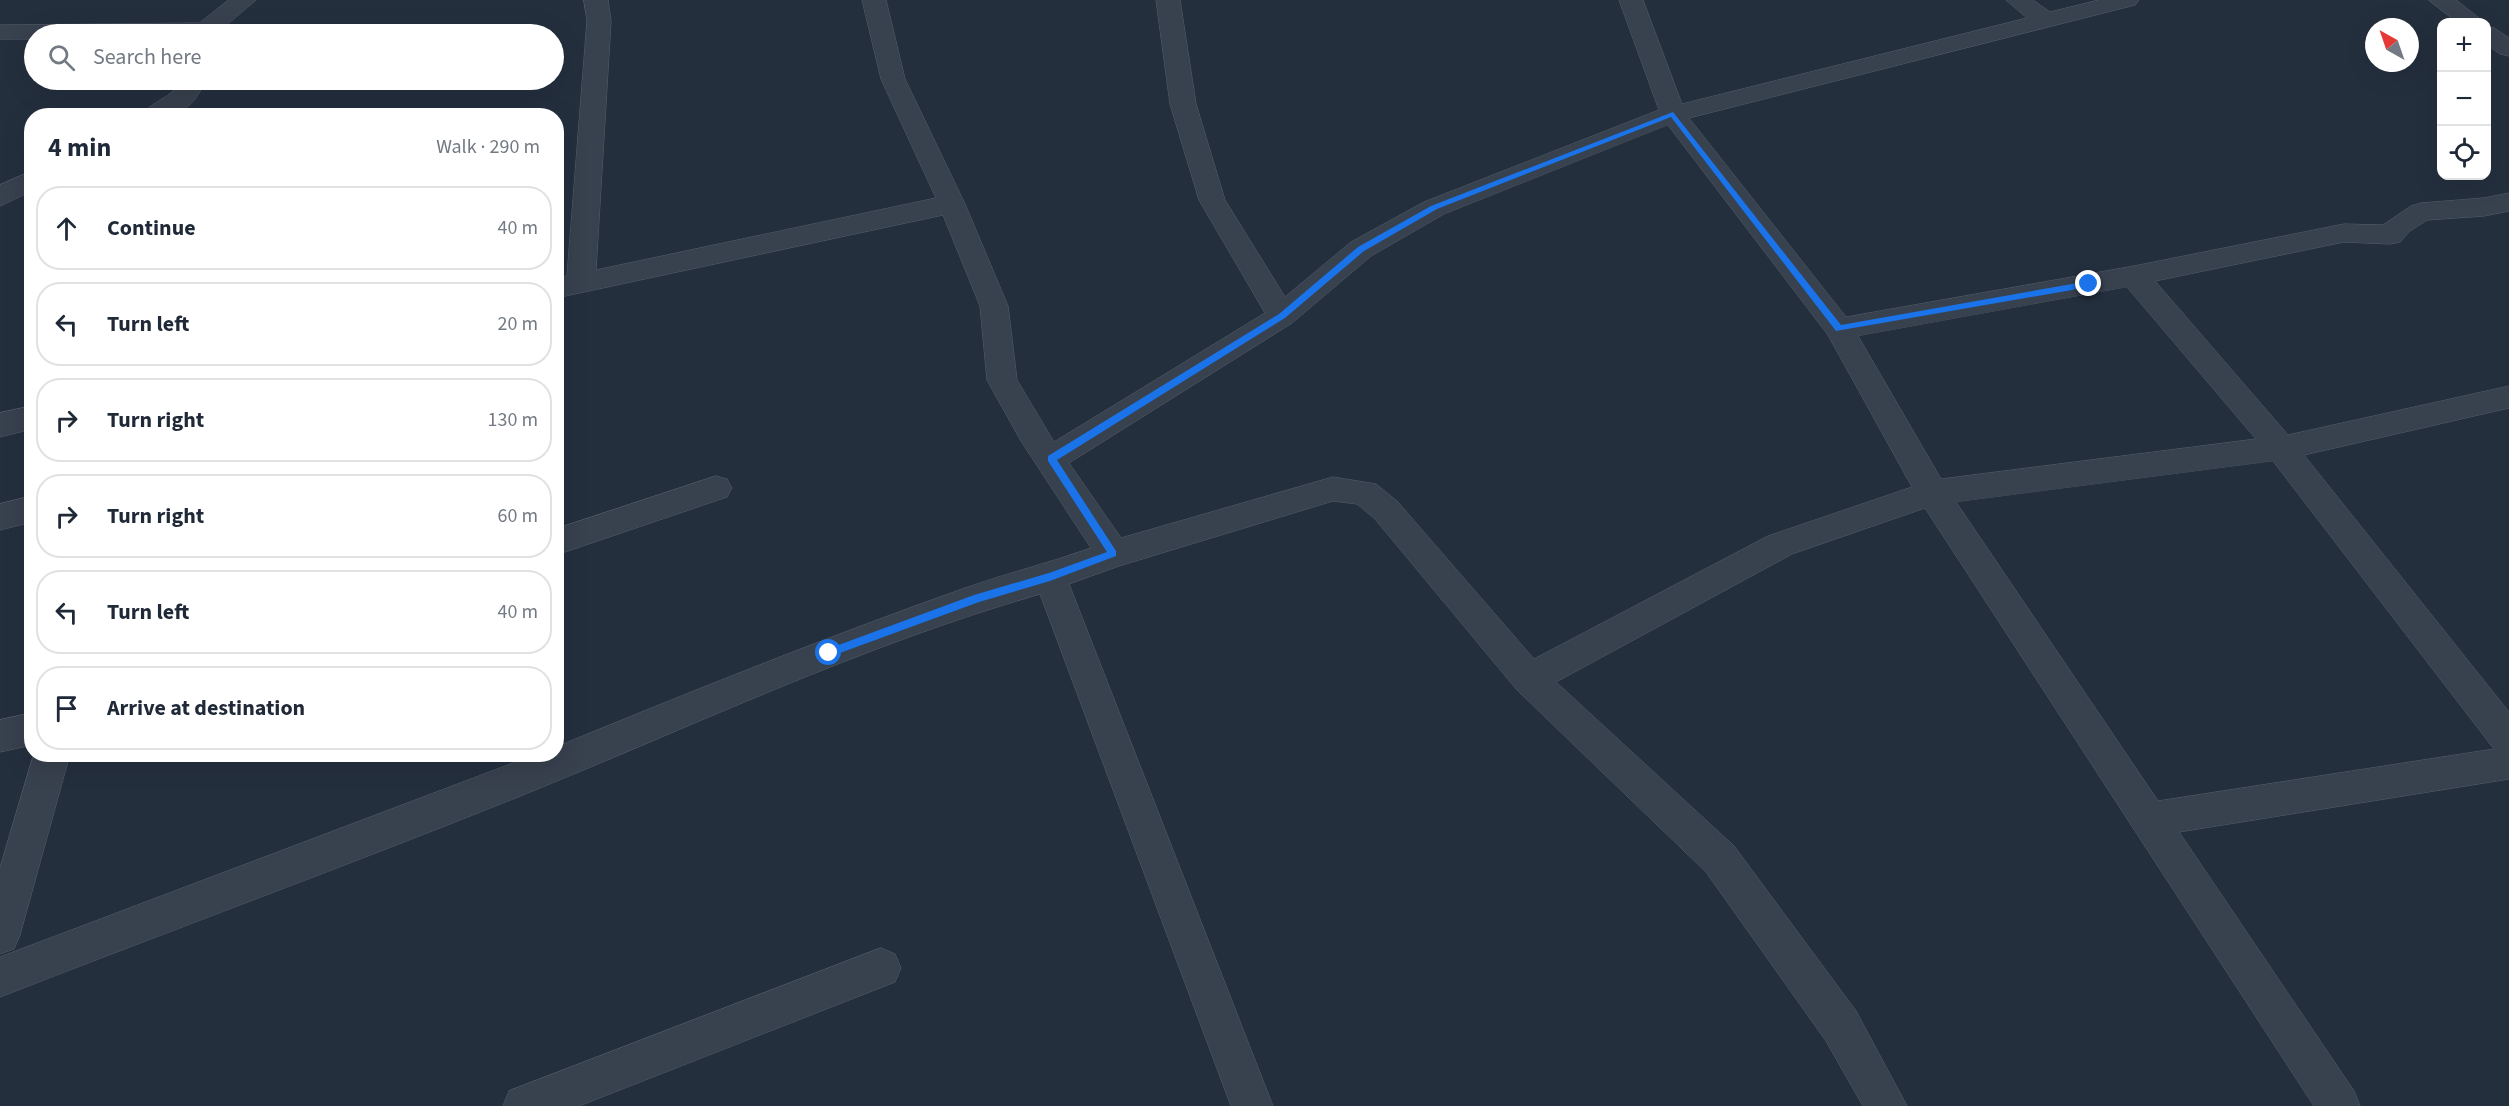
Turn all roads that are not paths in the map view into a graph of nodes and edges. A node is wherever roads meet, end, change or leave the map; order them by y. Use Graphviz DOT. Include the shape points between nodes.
graph roads {
  1 [pos="244,0"];
  2 [pos="596,0"];
  3 [pos="874,0"];
  4 [pos="1168,0"];
  5 [pos="1631,0"];
  6 [pos="2018,0"];
  7 [pos="2127,0"];
  8 [pos="2441,0"];
  9 [pos="2466,18"];
  10 [pos="2045,20"];
  11 [pos="215,24"];
  12 [pos="0,32"];
  13 [pos="24,32"];
  14 [pos="2491,36"];
  15 [pos="2509,49"];
  16 [pos="187,90"];
  17 [pos="170,108"];
  18 [pos="1673,114"];
  19 [pos="24,184"];
  20 [pos="0,197"];
  21 [pos="2509,202"];
  22 [pos="952,204"];
  23 [pos="2134,276"];
  24 [pos="569,285"];
  25 [pos="1282,316"];
  26 [pos="1839,329"];
  27 [pos="2509,397"];
  28 [pos="24,419"];
  29 [pos="0,425"];
  30 [pos="2281,448"];
  31 [pos="1051,459"];
  32 [pos="716,488"];
  33 [pos="1932,493"];
  34 [pos="24,511"];
  35 [pos="0,517"];
  36 [pos="564,539"];
  37 [pos="1113,554"];
  38 [pos="1050,577"];
  39 [pos="1529,679"];
  40 [pos="24,731"];
  41 [pos="0,736"];
  42 [pos="2509,740"];
  43 [pos="564,761"];
  44 [pos="50,762"];
  45 [pos="560,762"];
  46 [pos="2509,763"];
  47 [pos="2148,820"];
  48 [pos="0,935"];
  49 [pos="881,968"];
  50 [pos="0,977"];
  51 [pos="576,1096"];
  52 [pos="524,1106"];
  53 [pos="1252,1106"];
  54 [pos="1886,1106"];
  55 [pos="2339,1106"];
  1 -- 11 [label="street"];
  2 -- 24 [label="street" via="599,21"];
  3 -- 22 [label="street" via="893,79"];
  4 -- 25 [label="street" via="1182,104 1212,200"];
  5 -- 18 [label="street"];
  6 -- 10 [label="street"];
  7 -- 10 [label="street"];
  8 -- 9 [label="street"];
  10 -- 18 [label="street"];
  12 -- 13 [label="street"];
  14 -- 15 [label="street"];
  16 -- 17 [label="street"];
  18 -- 25 [label="street" via="1434,208 1361,249"];
  18 -- 26 [label="street"];
  19 -- 20 [label="street"];
  21 -- 23 [label="street" via="2421,212 2390,235 2344,233"];
  22 -- 24 [label="street"];
  22 -- 31 [label="street" via="994,306 1002,380"];
  23 -- 26 [label="street"];
  23 -- 30 [label="street"];
  25 -- 31 [label="street"];
  26 -- 33 [label="street"];
  27 -- 30 [label="street"];
  28 -- 29 [label="street"];
  30 -- 33 [label="street"];
  30 -- 42 [label="street"];
  31 -- 37 [label="street"];
  32 -- 36 [label="street"];
  33 -- 39 [label="street" via="1780,545"];
  33 -- 47 [label="street"];
  34 -- 35 [label="street"];
  37 -- 38 [label="street"];
  37 -- 39 [label="street" via="1333,489 1365,493 1386,510"];
  38 -- 43 [label="street" via="977,598 787,668"];
  38 -- 53 [label="street"];
  39 -- 54 [label="street" via="1720,859 1841,1026"];
  40 -- 41 [label="street"];
  44 -- 48 [label="street"];
  45 -- 50 [label="street"];
  46 -- 47 [label="street"];
  47 -- 55 [label="street"];
  49 -- 51 [label="street"];
  51 -- 52 [label="street"];
}
